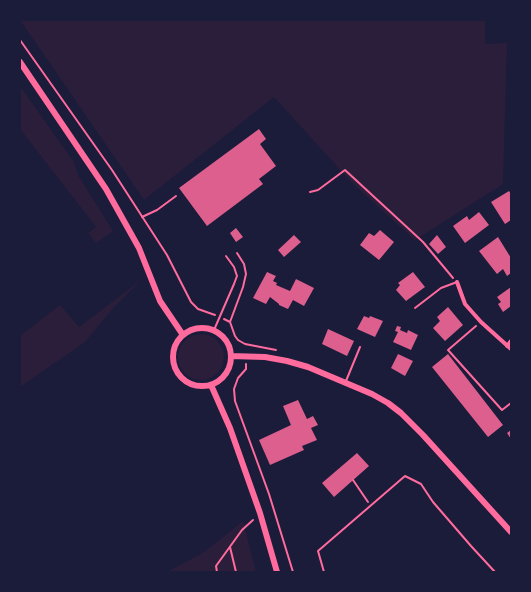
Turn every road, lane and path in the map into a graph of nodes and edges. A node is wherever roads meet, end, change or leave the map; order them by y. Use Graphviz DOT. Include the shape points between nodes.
graph roads {
  1 [pos="20,40"];
  2 [pos="20,62"];
  3 [pos="310,192"];
  4 [pos="176,196"];
  5 [pos="142,217"];
  6 [pos="226,256"];
  7 [pos="457,282"];
  8 [pos="415,308"];
  9 [pos="220,317"];
  10 [pos="481,322"];
  11 [pos="214,330"];
  12 [pos="183,335"];
  13 [pos="511,341"];
  14 [pos="245,344"];
  15 [pos="360,347"];
  16 [pos="509,347"];
  17 [pos="277,350"];
  18 [pos="231,356"];
  19 [pos="246,356"];
  20 [pos="345,383"];
  21 [pos="211,385"];
  22 [pos="511,403"];
  23 [pos="353,480"];
  24 [pos="371,505"];
  25 [pos="260,513"];
  26 [pos="511,532"];
  27 [pos="230,547"];
  28 [pos="217,572"];
  29 [pos="236,572"];
  30 [pos="277,572"];
  31 [pos="293,572"];
  32 [pos="324,572"];
  33 [pos="495,572"];
  1 -- 5 [label="path"];
  2 -- 12 [label="main road" via="106,189 138,248 160,301"];
  3 -- 7 [label="path" via="318,190 345,170 423,242"];
  4 -- 5 [label="path"];
  5 -- 9 [label="path" via="167,255 191,302 198,309"];
  6 -- 9 [label="lane" via="234,267 236,276"];
  7 -- 8 [label="lane" via="441,288"];
  7 -- 10 [label="street" via="465,304"];
  9 -- 11 [label="lane"];
  9 -- 14 [label="path" via="230,322 235,336"];
  10 -- 16 [label="street"];
  10 -- 22 [label="path" via="448,350 502,410"];
  11 -- 12 [label="main road" via="197,328"];
  11 -- 18 [label="main road" via="226,341"];
  12 -- 21 [label="main road" via="173,352 176,372 192,385"];
  13 -- 16 [label="street"];
  14 -- 17 [label="path"];
  14 -- 19 [label="path"];
  15 -- 20 [label="lane"];
  18 -- 19 [label="main road"];
  18 -- 21 [label="main road" via="226,374 220,381"];
  19 -- 20 [label="main road" via="287,361"];
  19 -- 31 [label="path" via="246,369 238,378 234,389 235,401 269,494"];
  20 -- 26 [label="main road" via="372,394 401,413"];
  21 -- 25 [label="main road" via="230,428"];
  23 -- 24 [label="path"];
  24 -- 32 [label="lane" via="318,551"];
  24 -- 33 [label="lane" via="405,476 421,484 470,546"];
  25 -- 27 [label="path" via="242,530"];
  25 -- 30 [label="main road"];
  27 -- 28 [label="path" via="216,566"];
  27 -- 29 [label="path"];
}
